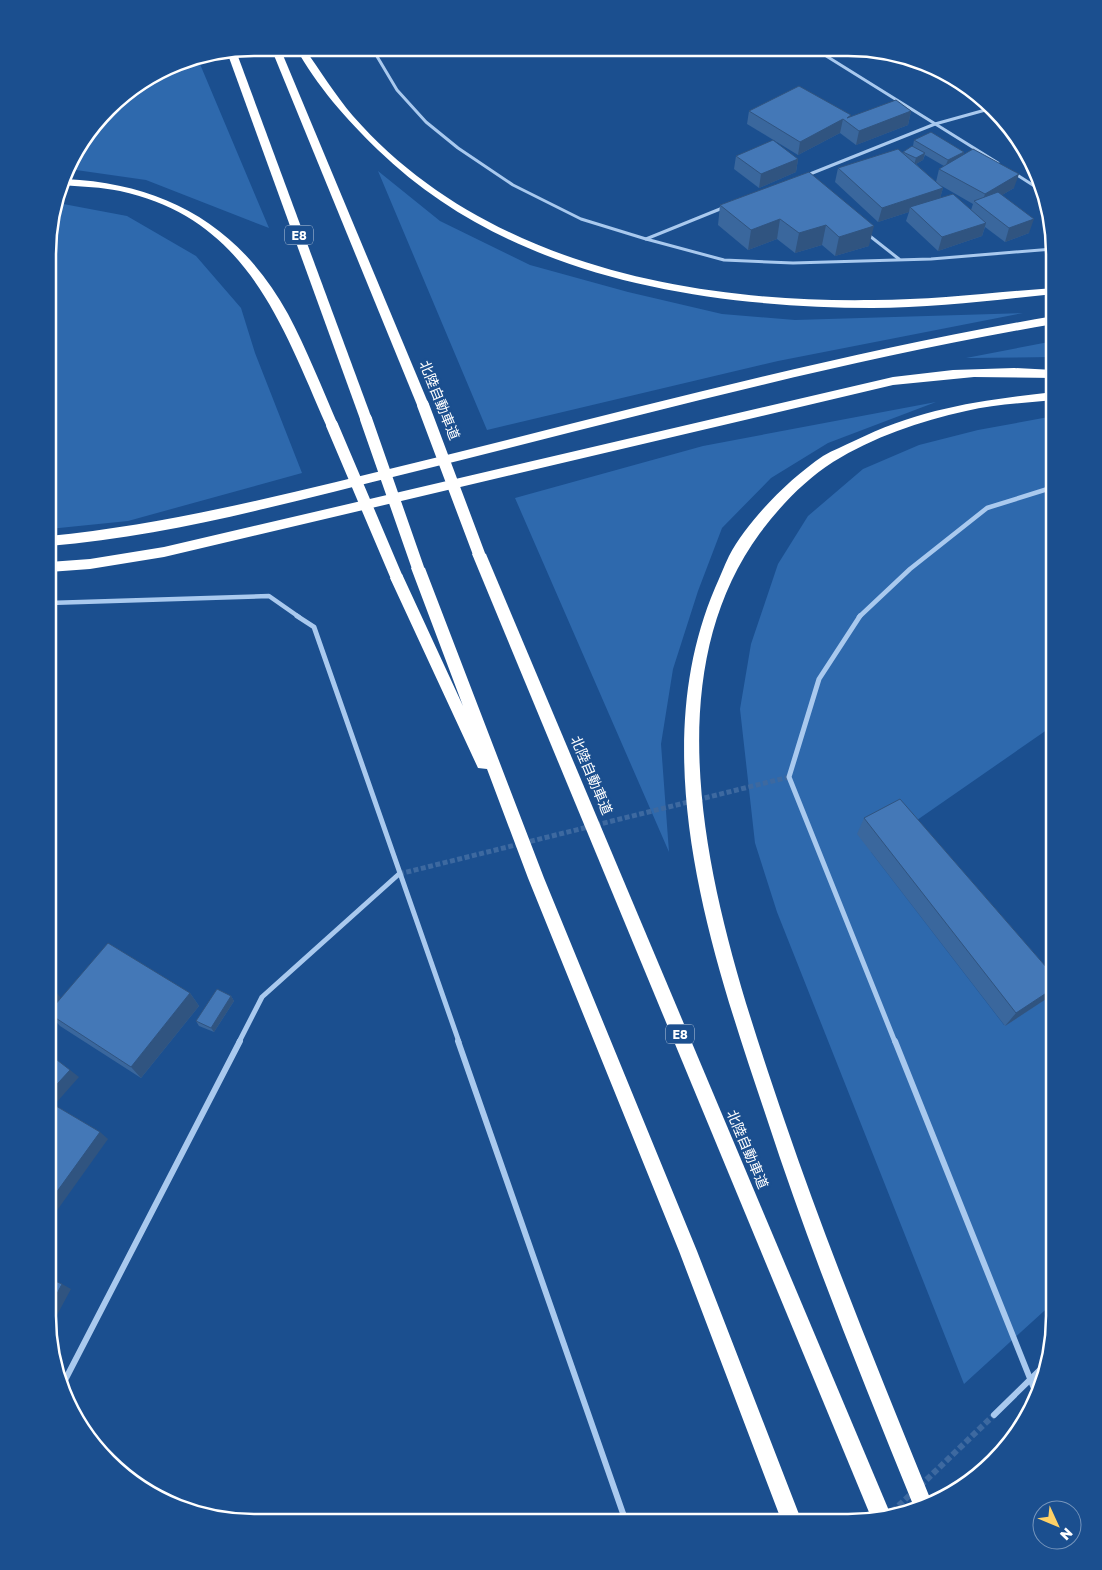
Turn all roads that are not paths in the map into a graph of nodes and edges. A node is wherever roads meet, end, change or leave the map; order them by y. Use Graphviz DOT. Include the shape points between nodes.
graph roads {
  1 [pos="278,56"];
  2 [pos="305,56"];
  3 [pos="377,56"];
  4 [pos="826,56"];
  5 [pos="232,58"];
  6 [pos="984,110"];
  7 [pos="935,124"];
  8 [pos="999,164"];
  9 [pos="1007,169"];
  10 [pos="798,179"];
  11 [pos="70,182"];
  12 [pos="1033,184"];
  13 [pos="726,207"];
  14 [pos="860,228"];
  15 [pos="646,239"];
  16 [pos="1046,250"];
  17 [pos="899,260"];
  18 [pos="1046,292"];
  19 [pos="1046,321"];
  20 [pos="1046,374"];
  21 [pos="1046,396"];
  22 [pos="1046,490"];
  23 [pos="56,540"];
  24 [pos="56,566"];
  25 [pos="56,603"];
  26 [pos="399,874"];
  27 [pos="536,878"];
  28 [pos="1037,1372"];
  29 [pos="66,1377"];
  30 [pos="1029,1380"];
  31 [pos="1033,1387"];
  32 [pos="994,1415"];
  33 [pos="921,1500"];
  34 [pos="879,1511"];
  35 [pos="623,1514"];
  36 [pos="789,1514"];
  1 -- 34 [label="highway, 北陸自動車道 / E8, bridge" via="423,405 479,554"];
  2 -- 18 [label="highway" via="340,108 419,183 485,227 569,262 664,288 771,301 875,304"];
  3 -- 15 [label="street" via="397,90 426,122 513,186 572,214"];
  4 -- 7 [label="street"];
  5 -- 27 [label="highway, E8, bridge" via="418,568"];
  6 -- 7 [label="street"];
  7 -- 8 [label="street"];
  7 -- 10 [label="street"];
  9 -- 12 [label="street"];
  11 -- 27 [label="highway, bridge" via="107,184 168,202 198,218 249,264 276,306"];
  13 -- 15 [label="street"];
  14 -- 17 [label="street"];
  15 -- 17 [label="street" via="724,260 793,263"];
  16 -- 17 [label="street"];
  19 -- 23 [label="highway" via="845,362 230,512 153,528"];
  20 -- 24 [label="highway" via="992,371 893,381 164,552"];
  21 -- 33 [label="highway" via="1005,399 925,415 882,430 811,470 782,496 735,555 718,590 696,674 692,728 693,787 702,859 719,937 785,1148 837,1292"];
  22 -- 30 [label="street" via="987,508 910,569 860,615 819,679 789,777"];
  25 -- 26 [label="street" via="269,596 314,627"];
  26 -- 29 [label="street" via="262,997"];
  26 -- 35 [label="street"];
  27 -- 36 [label="highway, E8" via="688,1251"];
  28 -- 30 [label="street"];
  30 -- 31 [label="street"];
  30 -- 32 [label="street"];
}
